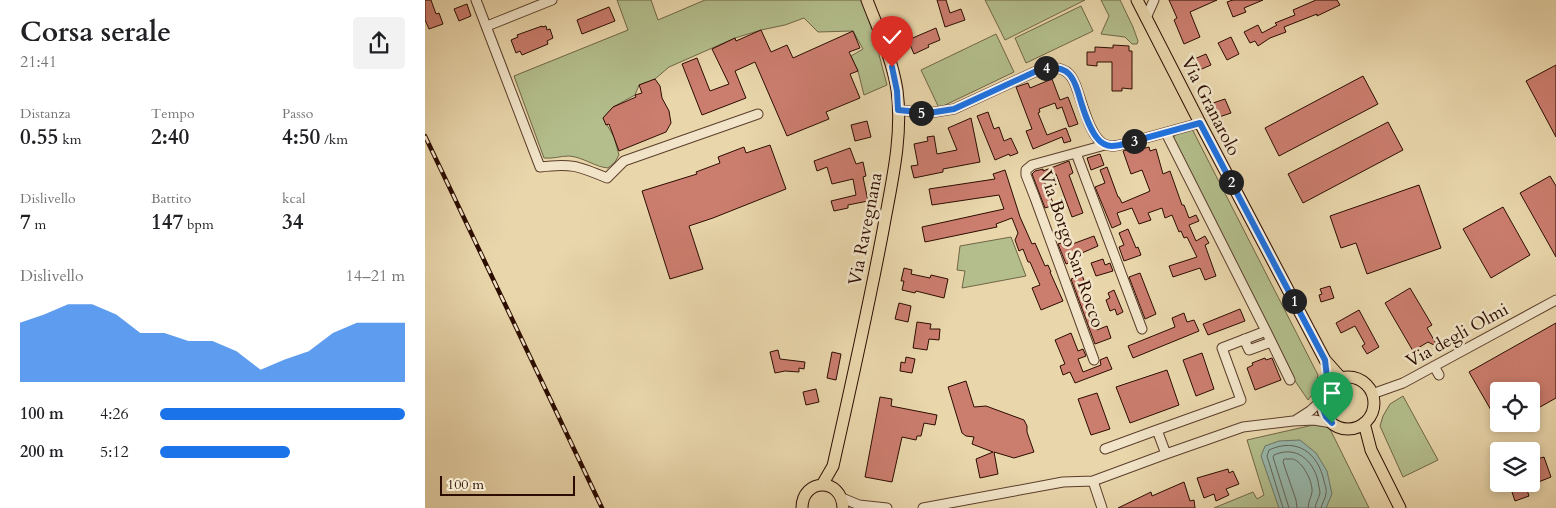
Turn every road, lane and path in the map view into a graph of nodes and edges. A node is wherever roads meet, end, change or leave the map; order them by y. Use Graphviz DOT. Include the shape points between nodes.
graph roads {
  1 [pos="476,0"];
  2 [pos="867,0"];
  3 [pos="1137,0"];
  4 [pos="1154,0"];
  5 [pos="549,1"];
  6 [pos="1146,18"];
  7 [pos="487,26"];
  8 [pos="898,110"];
  9 [pos="758,114"];
  10 [pos="1200,123"];
  11 [pos="1167,133"];
  12 [pos="1105,145"];
  13 [pos="1076,153"];
  14 [pos="1556,300"];
  15 [pos="1143,329"];
  16 [pos="1266,331"];
  17 [pos="1244,339"];
  18 [pos="1271,342"];
  19 [pos="1094,360"];
  20 [pos="1325,360"];
  21 [pos="1434,366"];
  22 [pos="1439,375"];
  23 [pos="1341,378"];
  24 [pos="1290,380"];
  25 [pos="1328,386"];
  26 [pos="1372,394"];
  27 [pos="1322,400"];
  28 [pos="1293,421"];
  29 [pos="1332,423"];
  30 [pos="1364,423"];
  31 [pos="1352,428"];
  32 [pos="1157,430"];
  33 [pos="1105,450"];
  34 [pos="1371,450"];
  35 [pos="1166,454"];
  36 [pos="833,466"];
  37 [pos="1093,481"];
  38 [pos="822,485"];
  39 [pos="841,499"];
  40 [pos="802,508"];
  41 [pos="878,508"];
  42 [pos="887,508"];
  43 [pos="923,508"];
  44 [pos="1102,508"];
  45 [pos="1401,508"];
  1 -- 7 [label="street"];
  2 -- 8 [label="main road, Via Ravegnana" via="892,67"];
  3 -- 6 [label="main road, Via Granarolo"];
  4 -- 6 [label="street"];
  5 -- 7 [label="street"];
  6 -- 10 [label="main road, Via Granarolo"];
  7 -- 9 [label="street" via="540,167 579,166 607,178 624,161"];
  8 -- 12 [label="street" via="929,113 954,109 1043,68 1056,67 1074,81 1087,119"];
  8 -- 36 [label="main road, Via Ravegnana" via="896,155 878,258"];
  10 -- 11 [label="street, Via Borgo San Rocco"];
  10 -- 20 [label="main road, Via Granarolo"];
  11 -- 12 [label="street, Via Borgo San Rocco" via="1120,145"];
  11 -- 16 [label="street"];
  12 -- 13 [label="street, Via Borgo San Rocco"];
  13 -- 15 [label="street, Via Borgo San Rocco"];
  13 -- 19 [label="street, Via Borgo San Rocco" via="1032,166 1026,170 1026,176"];
  14 -- 21 [label="street, Via degli Olmi"];
  16 -- 17 [label="street"];
  16 -- 18 [label="street"];
  17 -- 18 [label="street" via="1249,350"];
  17 -- 32 [label="street" via="1222,348 1241,400"];
  18 -- 24 [label="street"];
  20 -- 23 [label="main road"];
  20 -- 25 [label="main road"];
  21 -- 22 [label="street"];
  21 -- 26 [label="street, Via degli Olmi" via="1403,383"];
  23 -- 25 [label="main road"];
  23 -- 26 [label="main road" via="1356,378 1369,387"];
  25 -- 27 [label="main road"];
  26 -- 30 [label="main road" via="1373,410"];
  27 -- 28 [label="street"];
  27 -- 29 [label="main road" via="1326,417"];
  28 -- 29 [label="street"];
  28 -- 35 [label="street" via="1243,428"];
  29 -- 31 [label="main road"];
  30 -- 31 [label="main road"];
  30 -- 34 [label="main road"];
  31 -- 34 [label="main road"];
  32 -- 33 [label="street"];
  32 -- 35 [label="street"];
  34 -- 45 [label="main road"];
  35 -- 37 [label="street"];
  36 -- 38 [label="main road, Via Ravegnana"];
  36 -- 39 [label="main road, Via Ravegnana"];
  37 -- 43 [label="street" via="1063,482"];
  37 -- 44 [label="street"];
  38 -- 39 [label="main road" via="830,486"];
  38 -- 40 [label="main road, Via Ravegnana" via="807,492"];
  39 -- 41 [label="street"];
  41 -- 42 [label="street"];
}
